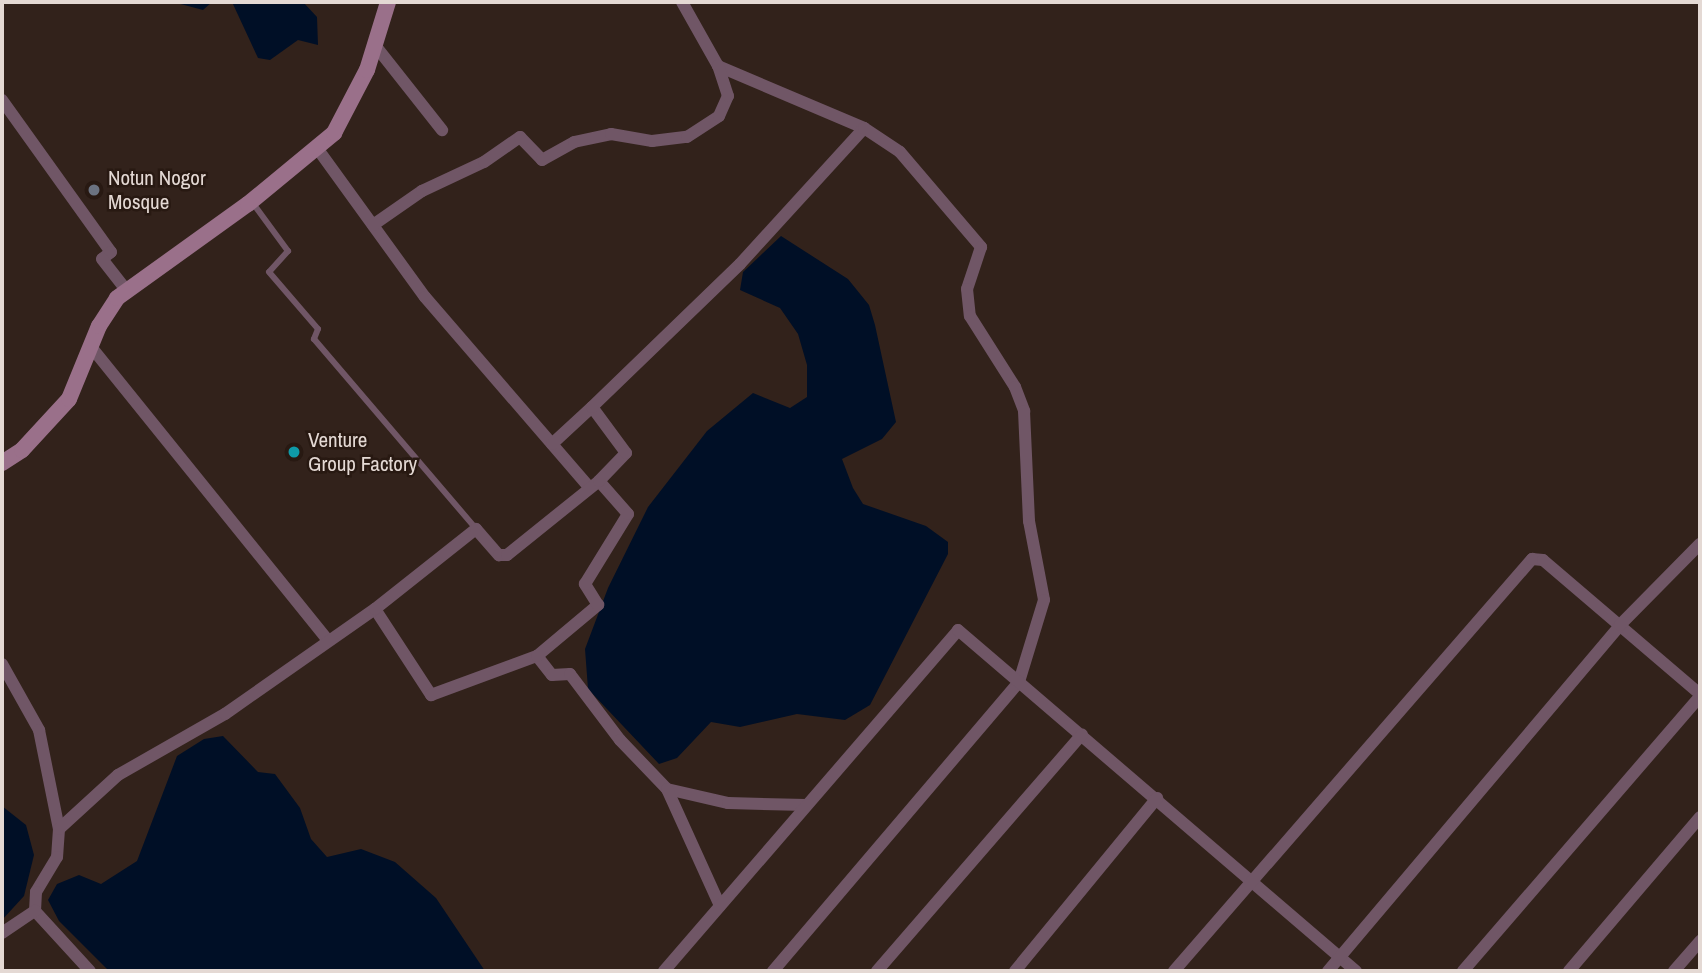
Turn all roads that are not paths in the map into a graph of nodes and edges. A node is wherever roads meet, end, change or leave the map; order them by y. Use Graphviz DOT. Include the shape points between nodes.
graph roads {
  1 [pos="388,2"];
  2 [pos="682,2"];
  3 [pos="374,44"];
  4 [pos="718,66"];
  5 [pos="2,100"];
  6 [pos="864,128"];
  7 [pos="442,130"];
  8 [pos="317,148"];
  9 [pos="251,201"];
  10 [pos="373,225"];
  11 [pos="126,290"];
  12 [pos="92,348"];
  13 [pos="592,407"];
  14 [pos="552,444"];
  15 [pos="2,463"];
  16 [pos="595,485"];
  17 [pos="476,529"];
  18 [pos="1700,544"];
  19 [pos="375,609"];
  20 [pos="1620,625"];
  21 [pos="328,640"];
  22 [pos="537,656"];
  23 [pos="2,664"];
  24 [pos="1019,682"];
  25 [pos="1700,695"];
  26 [pos="1082,734"];
  27 [pos="667,789"];
  28 [pos="1157,799"];
  29 [pos="806,805"];
  30 [pos="1700,817"];
  31 [pos="59,829"];
  32 [pos="1252,880"];
  33 [pos="720,906"];
  34 [pos="35,911"];
  35 [pos="2,933"];
  36 [pos="1700,941"];
  37 [pos="1340,957"];
  38 [pos="90,971"];
  39 [pos="664,971"];
  40 [pos="773,971"];
  41 [pos="877,971"];
  42 [pos="1015,971"];
  43 [pos="1174,971"];
  44 [pos="1328,971"];
  45 [pos="1356,971"];
  46 [pos="1463,971"];
  47 [pos="1569,971"];
  48 [pos="1674,971"];
  1 -- 3 [label="street"];
  2 -- 4 [label="street"];
  3 -- 7 [label="street"];
  3 -- 8 [label="street" via="367,70 334,133"];
  4 -- 6 [label="street"];
  4 -- 10 [label="street" via="728,96 719,117 687,136 652,141 611,134 575,142 542,160 520,137 484,162 422,191"];
  5 -- 11 [label="street" via="111,253 102,259"];
  6 -- 13 [label="street" via="740,264"];
  6 -- 24 [label="street" via="900,152 981,247 967,289 970,316 1015,387 1024,411 1029,522 1044,600"];
  8 -- 9 [label="street"];
  8 -- 10 [label="street"];
  9 -- 11 [label="street"];
  9 -- 17 [label="lane" via="288,251 269,272 318,329 314,339"];
  10 -- 14 [label="street" via="425,296"];
  11 -- 12 [label="street" via="99,326"];
  12 -- 15 [label="street" via="69,399 22,450"];
  12 -- 21 [label="street"];
  13 -- 14 [label="street"];
  13 -- 16 [label="street" via="626,453"];
  14 -- 16 [label="street"];
  16 -- 17 [label="street" via="507,555 499,555"];
  16 -- 22 [label="street" via="628,514 584,584 598,605"];
  17 -- 19 [label="street"];
  18 -- 20 [label="street"];
  19 -- 21 [label="street"];
  19 -- 22 [label="street" via="431,695"];
  20 -- 25 [label="street"];
  20 -- 32 [label="street" via="1543,560 1532,559"];
  20 -- 37 [label="street"];
  21 -- 31 [label="street" via="225,714 118,775"];
  22 -- 27 [label="street" via="552,675 570,674 620,740"];
  23 -- 31 [label="street" via="39,730"];
  24 -- 26 [label="street"];
  24 -- 29 [label="street" via="958,630"];
  24 -- 40 [label="street"];
  25 -- 46 [label="street"];
  26 -- 28 [label="street"];
  26 -- 41 [label="street"];
  27 -- 29 [label="street" via="728,803"];
  27 -- 33 [label="street"];
  28 -- 32 [label="street"];
  28 -- 42 [label="street"];
  29 -- 33 [label="street"];
  30 -- 47 [label="street"];
  31 -- 34 [label="street" via="57,857 36,892"];
  32 -- 37 [label="street"];
  32 -- 43 [label="street"];
  33 -- 39 [label="street"];
  34 -- 35 [label="street"];
  34 -- 38 [label="street"];
  36 -- 48 [label="street"];
  37 -- 44 [label="street"];
  37 -- 45 [label="street"];
}
